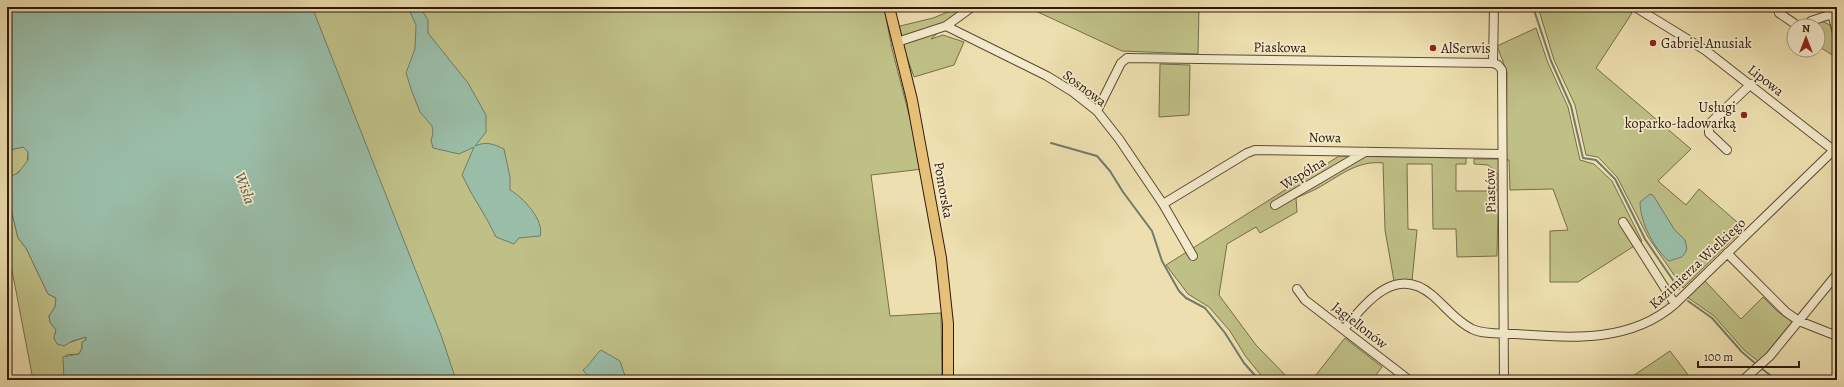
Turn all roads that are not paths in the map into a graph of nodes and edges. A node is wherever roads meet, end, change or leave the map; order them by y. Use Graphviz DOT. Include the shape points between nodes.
graph roads {
  1 [pos="889,7"];
  2 [pos="972,7"];
  3 [pos="1494,7"];
  4 [pos="1635,7"];
  5 [pos="1831,11"];
  6 [pos="1779,13"];
  7 [pos="1786,18"];
  8 [pos="1817,18"];
  9 [pos="946,26"];
  10 [pos="1837,32"];
  11 [pos="897,42"];
  12 [pos="1493,63"];
  13 [pos="1750,84"];
  14 [pos="1097,111"];
  15 [pos="1727,150"];
  16 [pos="1365,151"];
  17 [pos="1835,151"];
  18 [pos="1502,154"];
  19 [pos="1163,204"];
  20 [pos="1275,206"];
  21 [pos="1623,222"];
  22 [pos="1727,253"];
  23 [pos="1193,256"];
  24 [pos="1837,274"];
  25 [pos="1297,289"];
  26 [pos="1675,304"];
  27 [pos="1799,321"];
  28 [pos="1344,329"];
  29 [pos="1504,334"];
  30 [pos="1837,336"];
  31 [pos="948,380"];
  32 [pos="1409,380"];
  33 [pos="1504,380"];
  34 [pos="1743,380"];
  1 -- 11 [label="main road, Pomorska"];
  2 -- 9 [label="street"];
  3 -- 12 [label="street"];
  4 -- 13 [label="street, Lipowa" via="1705,50"];
  5 -- 8 [label="street"];
  5 -- 10 [label="street"];
  6 -- 7 [label="street"];
  9 -- 11 [label="street"];
  9 -- 14 [label="street, Sosnowa" via="1047,76"];
  11 -- 31 [label="main road, Pomorska" via="912,100 941,258 948,324"];
  12 -- 14 [label="street, Piaskowa" via="1127,58 1121,63"];
  12 -- 18 [label="street, Piastów" via="1502,70"];
  13 -- 15 [label="street" via="1710,124 1709,132"];
  13 -- 17 [label="street, Lipowa"];
  14 -- 19 [label="street, Sosnowa" via="1120,139"];
  16 -- 18 [label="street, Nowa"];
  16 -- 19 [label="street, Nowa" via="1255,150"];
  16 -- 20 [label="street, Wspólna"];
  17 -- 22 [label="street, Kazimierza Wielkiego"];
  18 -- 29 [label="street, Piastów"];
  19 -- 23 [label="street, Sosnowa"];
  21 -- 26 [label="street"];
  22 -- 26 [label="street, Kazimierza Wielkiego"];
  22 -- 27 [label="street" via="1786,312"];
  24 -- 27 [label="street"];
  25 -- 28 [label="street, Jagiellonów" via="1305,300"];
  26 -- 29 [label="street, Kazimierza Wielkiego" via="1654,321 1606,336"];
  27 -- 30 [label="street"];
  27 -- 34 [label="street" via="1770,356"];
  28 -- 29 [label="street, Kazimierza Wielkiego" via="1378,292 1389,286 1407,285 1427,291 1454,317 1472,329"];
  28 -- 32 [label="street, Jagiellonów"];
  29 -- 33 [label="street, Piastów"];
}
